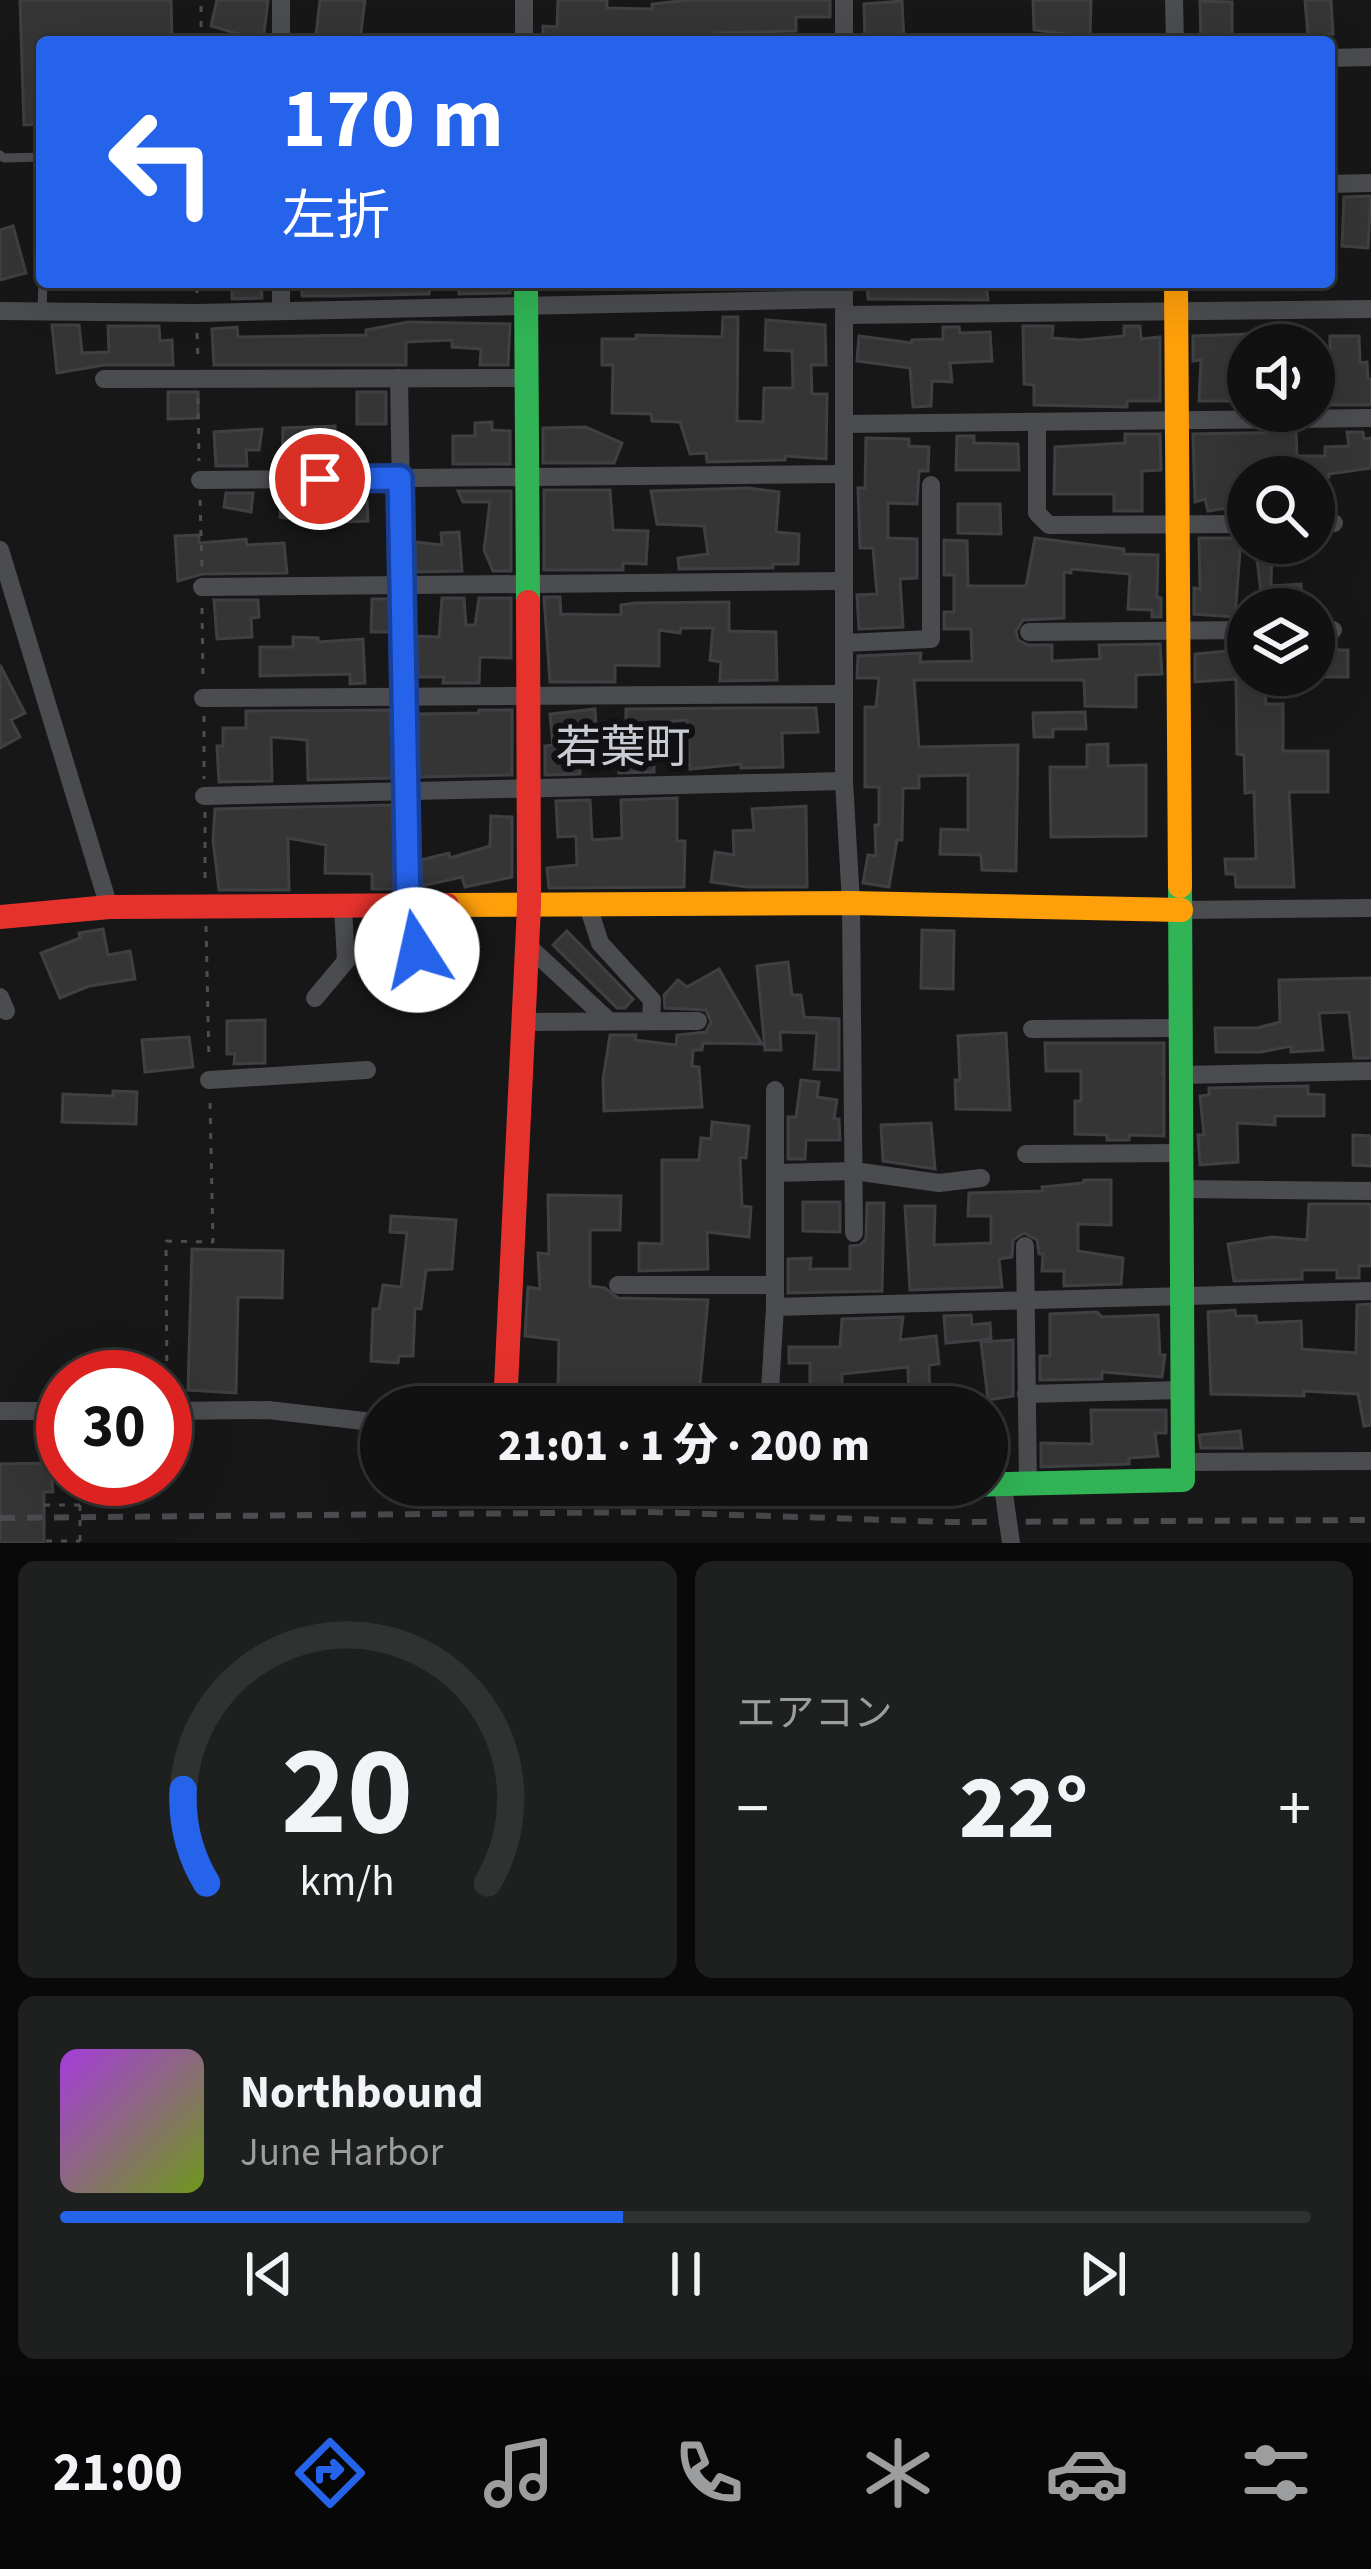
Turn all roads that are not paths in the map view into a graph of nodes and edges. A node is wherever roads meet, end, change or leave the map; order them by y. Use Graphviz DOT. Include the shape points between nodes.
graph roads {
  1 [pos="281,0"];
  2 [pos="524,0"];
  3 [pos="844,0"];
  4 [pos="1174,0"];
  5 [pos="281,36"];
  6 [pos="524,36"];
  7 [pos="844,36"];
  8 [pos="1174,36"];
  9 [pos="1371,57"];
  10 [pos="1335,58"];
  11 [pos="0,155"];
  12 [pos="36,157"];
  13 [pos="1371,183"];
  14 [pos="1335,184"];
  15 [pos="43,288"];
  16 [pos="281,288"];
  17 [pos="1176,288"];
  18 [pos="526,294"];
  19 [pos="844,299"];
  20 [pos="1371,309"];
  21 [pos="0,311"];
  22 [pos="281,311"];
  23 [pos="1177,311"];
  24 [pos="42,312"];
  25 [pos="399,378"];
  26 [pos="526,378"];
  27 [pos="104,379"];
  28 [pos="1371,418"];
  29 [pos="1178,420"];
  30 [pos="1037,422"];
  31 [pos="844,424"];
  32 [pos="844,475"];
  33 [pos="527,477"];
  34 [pos="400,478"];
  35 [pos="200,480"];
  36 [pos="931,485"];
  37 [pos="1178,524"];
  38 [pos="1227,524"];
  39 [pos="0,550"];
  40 [pos="844,581"];
  41 [pos="527,584"];
  42 [pos="402,585"];
  43 [pos="202,587"];
  44 [pos="1179,631"];
  45 [pos="1227,631"];
  46 [pos="1029,632"];
  47 [pos="844,643"];
  48 [pos="528,693"];
  49 [pos="844,694"];
  50 [pos="404,695"];
  51 [pos="203,698"];
  52 [pos="844,781"];
  53 [pos="529,787"];
  54 [pos="406,790"];
  55 [pos="204,796"];
  56 [pos="851,903"];
  57 [pos="530,906"];
  58 [pos="588,906"];
  59 [pos="109,907"];
  60 [pos="343,907"];
  61 [pos="412,907"];
  62 [pos="1371,908"];
  63 [pos="1181,910"];
  64 [pos="0,917"];
  65 [pos="528,946"];
  66 [pos="417,993"];
  67 [pos="315,998"];
  68 [pos="650,1021"];
  69 [pos="698,1021"];
  70 [pos="524,1022"];
  71 [pos="609,1022"];
  72 [pos="1181,1028"];
  73 [pos="1032,1030"];
  74 [pos="367,1070"];
  75 [pos="1371,1071"];
  76 [pos="1181,1076"];
  77 [pos="209,1080"];
  78 [pos="775,1090"];
  79 [pos="1182,1153"];
  80 [pos="1026,1154"];
  81 [pos="854,1171"];
  82 [pos="775,1173"];
  83 [pos="981,1178"];
  84 [pos="1182,1190"];
  85 [pos="1371,1191"];
  86 [pos="854,1234"];
  87 [pos="1024,1246"];
  88 [pos="618,1285"];
  89 [pos="775,1285"];
  90 [pos="1371,1291"];
  91 [pos="1182,1294"];
  92 [pos="1024,1299"];
  93 [pos="775,1307"];
  94 [pos="506,1386"];
  95 [pos="770,1386"];
  96 [pos="1183,1390"];
  97 [pos="1026,1394"];
  98 [pos="36,1411"];
  99 [pos="192,1411"];
  100 [pos="0,1412"];
  101 [pos="360,1421"];
  102 [pos="1371,1461"];
  103 [pos="1183,1462"];
  104 [pos="1008,1486"];
  105 [pos="1015,1486"];
  106 [pos="1011,1543"];
  1 -- 5 [label="street"];
  2 -- 6 [label="street"];
  3 -- 7 [label="street"];
  4 -- 8 [label="street"];
  9 -- 10 [label="street"];
  11 -- 12 [label="lane"];
  13 -- 14 [label="street"];
  15 -- 24 [label="lane"];
  16 -- 22 [label="street"];
  17 -- 23 [label="street"];
  18 -- 19 [label="street"];
  18 -- 22 [label="street"];
  18 -- 26 [label="street"];
  19 -- 23 [label="street"];
  19 -- 31 [label="street"];
  20 -- 23 [label="street"];
  21 -- 24 [label="street"];
  22 -- 24 [label="street"];
  23 -- 29 [label="street"];
  25 -- 26 [label="street"];
  25 -- 27 [label="street"];
  25 -- 34 [label="street"];
  26 -- 33 [label="street"];
  28 -- 29 [label="street"];
  29 -- 30 [label="street"];
  29 -- 37 [label="street"];
  30 -- 31 [label="street"];
  30 -- 37 [label="street" via="1037,513 1049,525"];
  31 -- 32 [label="street"];
  32 -- 33 [label="street"];
  32 -- 40 [label="street"];
  33 -- 34 [label="street"];
  33 -- 41 [label="street"];
  34 -- 35 [label="street"];
  34 -- 42 [label="street"];
  36 -- 47 [label="street" via="931,639"];
  37 -- 38 [label="street"];
  37 -- 44 [label="street"];
  39 -- 59 [label="street"];
  40 -- 41 [label="street"];
  40 -- 47 [label="street"];
  41 -- 42 [label="street"];
  41 -- 48 [label="street"];
  42 -- 43 [label="street"];
  42 -- 50 [label="street"];
  44 -- 45 [label="street"];
  44 -- 46 [label="street"];
  44 -- 63 [label="street"];
  47 -- 49 [label="street"];
  48 -- 49 [label="street"];
  48 -- 50 [label="street"];
  48 -- 53 [label="street"];
  49 -- 52 [label="street"];
  50 -- 51 [label="street"];
  50 -- 54 [label="street"];
  52 -- 53 [label="street"];
  52 -- 56 [label="street"];
  53 -- 54 [label="street"];
  53 -- 57 [label="street"];
  54 -- 55 [label="street"];
  54 -- 61 [label="street"];
  56 -- 58 [label="street"];
  56 -- 63 [label="street"];
  56 -- 81 [label="street"];
  57 -- 58 [label="street"];
  57 -- 61 [label="street"];
  57 -- 65 [label="street"];
  58 -- 68 [label="street" via="600,943 652,1000"];
  59 -- 60 [label="street"];
  59 -- 64 [label="street"];
  60 -- 61 [label="street"];
  60 -- 67 [label="street" via="346,961"];
  61 -- 66 [label="street"];
  62 -- 63 [label="street"];
  63 -- 72 [label="street"];
  65 -- 70 [label="street"];
  65 -- 71 [label="street"];
  68 -- 69 [label="street"];
  68 -- 71 [label="street"];
  70 -- 71 [label="street"];
  70 -- 94 [label="street"];
  72 -- 73 [label="street"];
  72 -- 76 [label="street"];
  74 -- 77 [label="street"];
  75 -- 76 [label="street"];
  76 -- 79 [label="street"];
  78 -- 82 [label="street"];
  79 -- 80 [label="street"];
  79 -- 84 [label="street"];
  81 -- 82 [label="street"];
  81 -- 83 [label="street" via="939,1183"];
  81 -- 86 [label="street"];
  82 -- 89 [label="street"];
  84 -- 85 [label="street"];
  84 -- 91 [label="street"];
  87 -- 92 [label="street"];
  88 -- 89 [label="street"];
  89 -- 93 [label="street"];
  90 -- 91 [label="street"];
  91 -- 92 [label="street"];
  91 -- 96 [label="street"];
  92 -- 93 [label="street"];
  92 -- 97 [label="street"];
  93 -- 95 [label="street"];
  96 -- 97 [label="street"];
  96 -- 103 [label="street"];
  97 -- 105 [label="street"];
  98 -- 100 [label="street"];
  99 -- 101 [label="street"];
  102 -- 103 [label="street"];
  103 -- 105 [label="street" via="1183,1480"];
  104 -- 105 [label="street"];
  105 -- 106 [label="street"];
}
